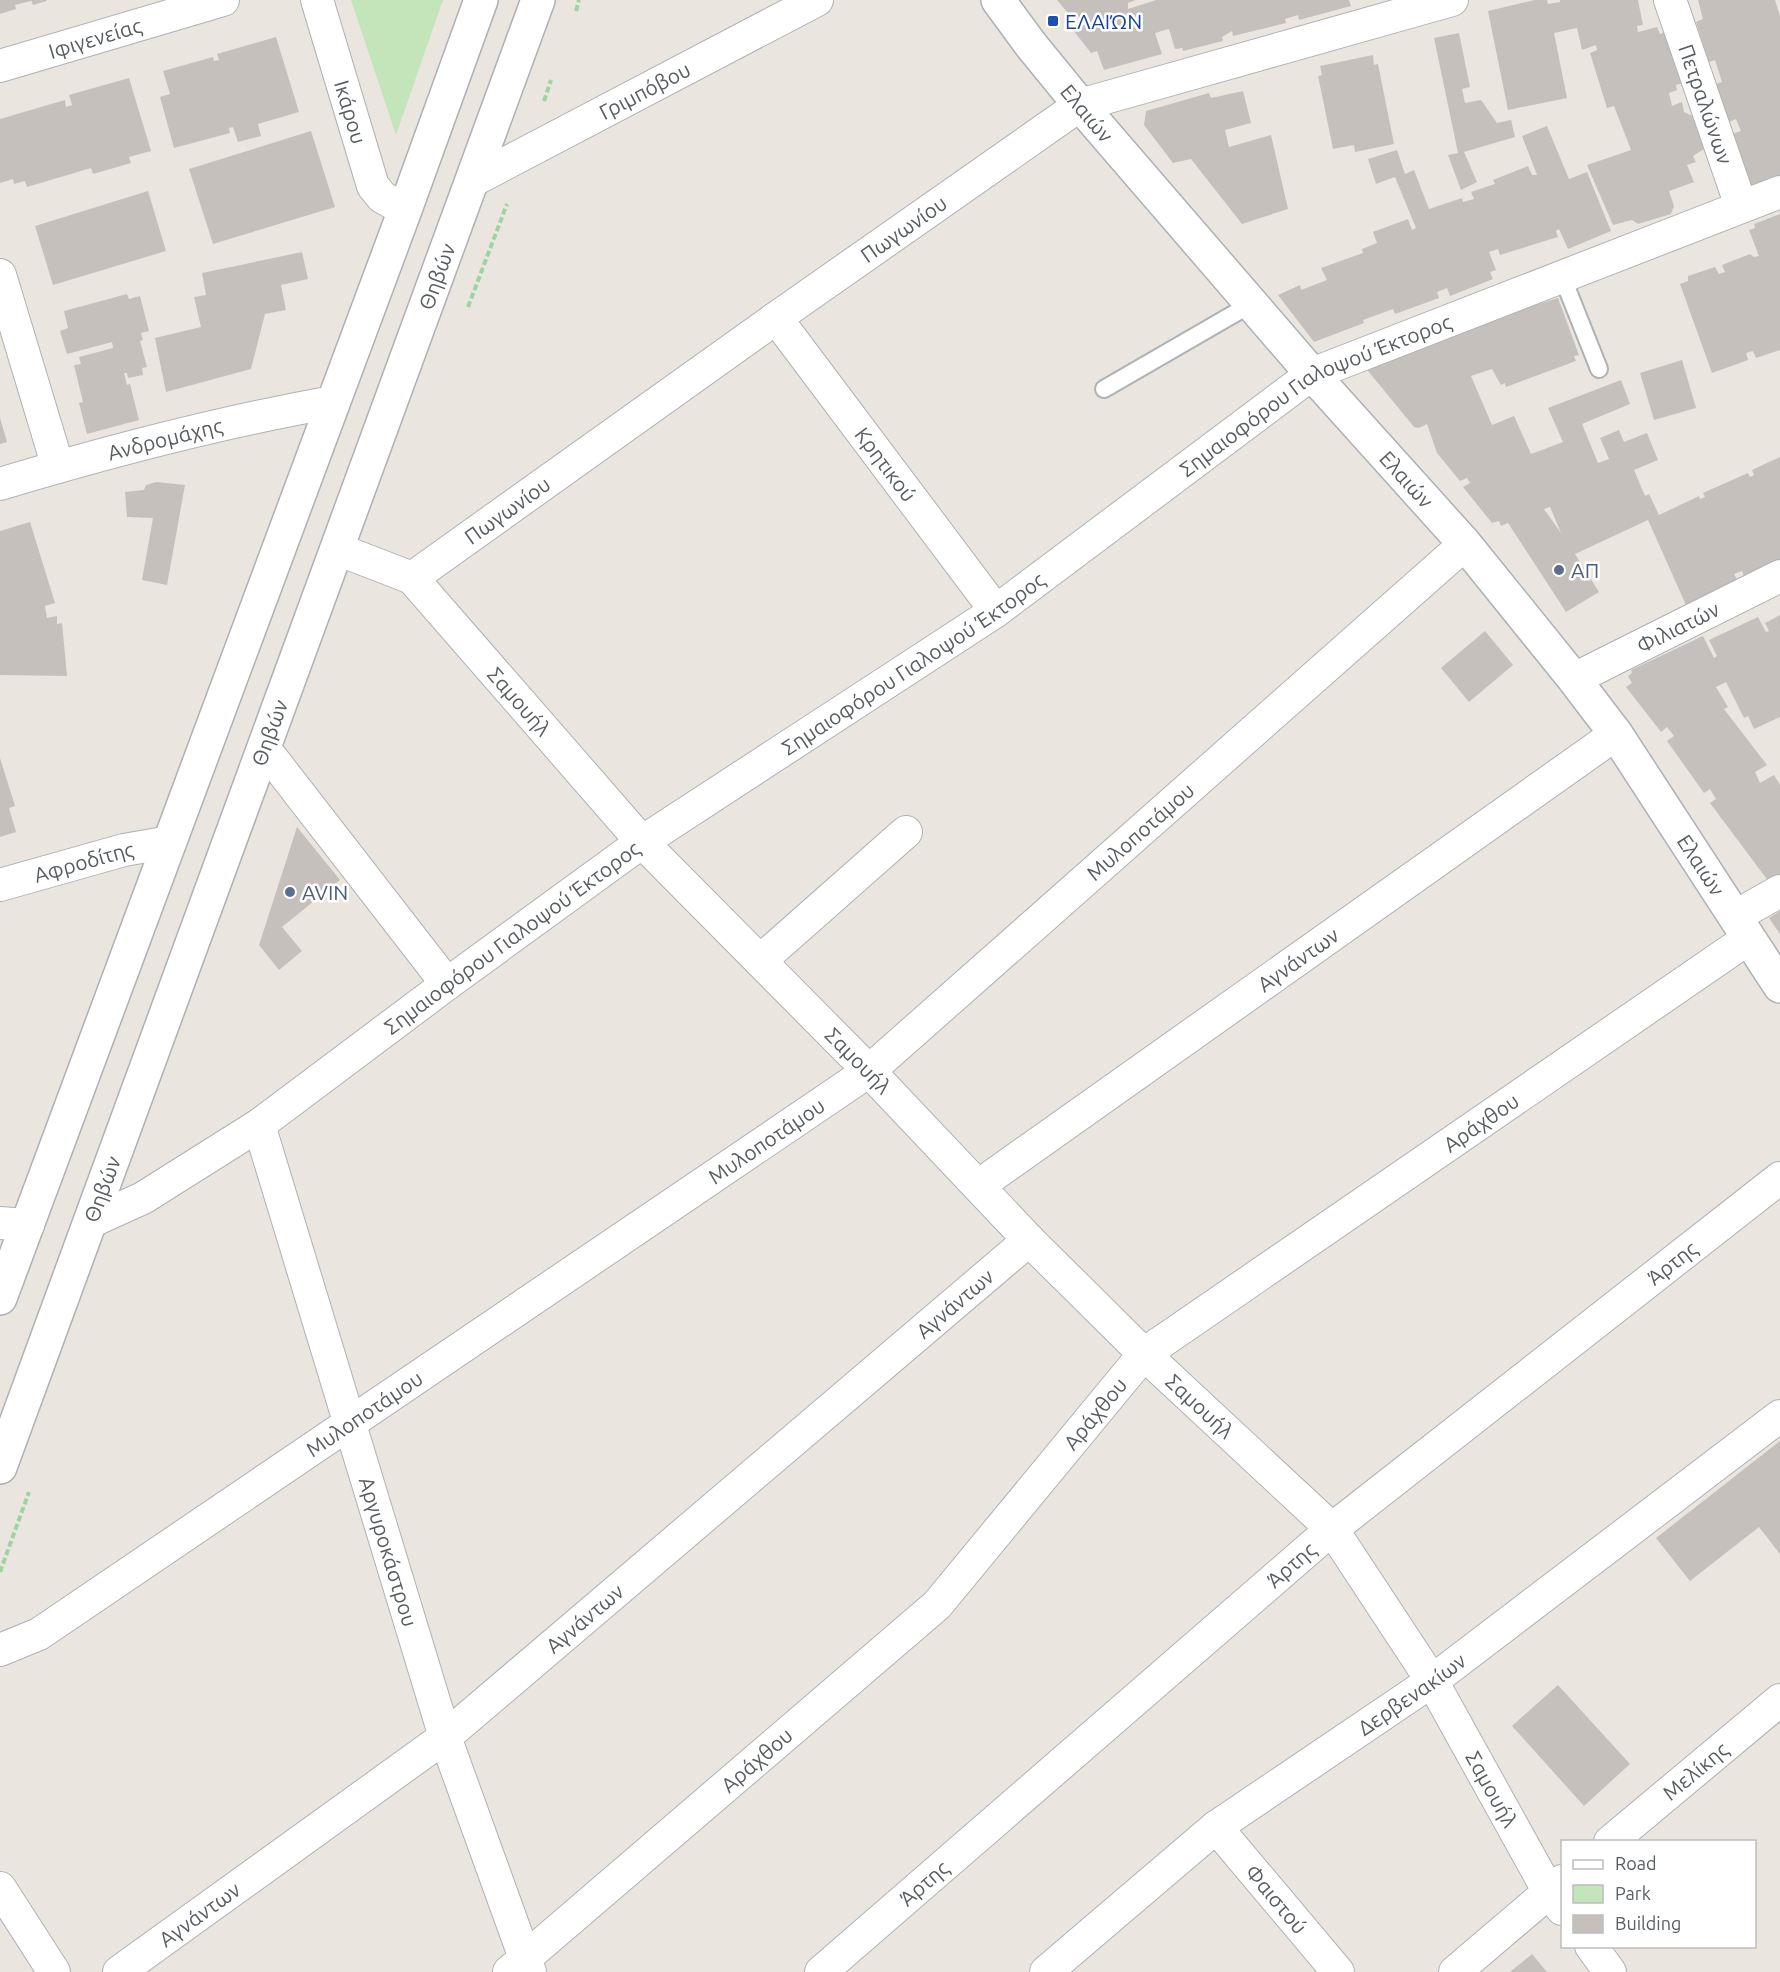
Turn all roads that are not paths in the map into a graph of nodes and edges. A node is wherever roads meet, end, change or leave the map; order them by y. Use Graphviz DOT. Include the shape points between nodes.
graph roads {
  1 [pos="223,0"];
  2 [pos="317,0"];
  3 [pos="481,0"];
  4 [pos="538,0"];
  5 [pos="817,0"];
  6 [pos="998,0"];
  7 [pos="1452,0"];
  8 [pos="1670,0"];
  9 [pos="0,66"];
  10 [pos="1080,105"];
  11 [pos="472,181"];
  12 [pos="1780,192"];
  13 [pos="1741,206"];
  14 [pos="405,210"];
  15 [pos="0,275"];
  16 [pos="1562,276"];
  17 [pos="1251,304"];
  18 [pos="776,318"];
  19 [pos="1599,369"];
  20 [pos="1312,374"];
  21 [pos="1104,389"];
  22 [pos="333,402"];
  23 [pos="57,467"];
  24 [pos="0,484"];
  25 [pos="1465,544"];
  26 [pos="337,549"];
  27 [pos="1780,576"];
  28 [pos="412,578"];
  29 [pos="996,611"];
  30 [pos="1574,679"];
  31 [pos="1616,734"];
  32 [pos="264,748"];
  33 [pos="906,832"];
  34 [pos="170,842"];
  35 [pos="642,842"];
  36 [pos="0,885"];
  37 [pos="1780,891"];
  38 [pos="1742,927"];
  39 [pos="760,961"];
  40 [pos="447,984"];
  41 [pos="1780,986"];
  42 [pos="869,1071"];
  43 [pos="259,1125"];
  44 [pos="1780,1178"];
  45 [pos="978,1186"];
  46 [pos="90,1222"];
  47 [pos="14,1224"];
  48 [pos="1029,1240"];
  49 [pos="0,1298"];
  50 [pos="1144,1354"];
  51 [pos="1780,1416"];
  52 [pos="350,1423"];
  53 [pos="0,1467"];
  54 [pos="1332,1529"];
  55 [pos="0,1650"];
  56 [pos="1432,1681"];
  57 [pos="1780,1700"];
  58 [pos="445,1737"];
  59 [pos="1216,1827"];
  60 [pos="1612,1840"];
  61 [pos="0,1888"];
  62 [pos="1558,1894"];
  63 [pos="1592,1948"];
  64 [pos="522,1967"];
  65 [pos="54,1972"];
  66 [pos="119,1972"];
  67 [pos="821,1972"];
  68 [pos="1046,1972"];
  69 [pos="1338,1972"];
  70 [pos="1455,1972"];
  71 [pos="1610,1972"];
  1 -- 9 [label="street, Ιφιγενείας"];
  2 -- 14 [label="street, Ικάρου" via="373,186 382,197"];
  3 -- 14 [label="main road"];
  4 -- 11 [label="main road, Θηβών"];
  5 -- 11 [label="street, Γριμπόβου"];
  6 -- 10 [label="main road, Ελαιών"];
  7 -- 10 [label="street, Πωγωνίου"];
  8 -- 13 [label="street, Πετραλώνων"];
  10 -- 17 [label="main road, Ελαιών"];
  10 -- 18 [label="street, Πωγωνίου"];
  11 -- 26 [label="main road, Θηβών"];
  12 -- 13 [label="street, Σημαιοφόρου Γιαλοψού Έκτορος"];
  13 -- 16 [label="street, Σημαιοφόρου Γιαλοψού Έκτορος"];
  14 -- 22 [label="main road"];
  15 -- 23 [label="street"];
  16 -- 19 [label="lane"];
  16 -- 20 [label="street, Σημαιοφόρου Γιαλοψού Έκτορος"];
  17 -- 20 [label="main road, Ελαιών"];
  17 -- 21 [label="lane"];
  18 -- 28 [label="street, Πωγωνίου"];
  18 -- 29 [label="street, Κρητικού"];
  20 -- 25 [label="main road, Ελαιών"];
  20 -- 29 [label="street, Σημαιοφόρου Γιαλοψού Έκτορος"];
  22 -- 23 [label="street, Ανδρομάχης" via="254,416"];
  22 -- 34 [label="main road"];
  23 -- 24 [label="street, Ανδρομάχης"];
  25 -- 30 [label="main road, Ελαιών"];
  25 -- 42 [label="street, Μυλοποτάμου"];
  26 -- 28 [label="street, Σαμουήλ"];
  26 -- 32 [label="main road, Θηβών"];
  27 -- 30 [label="street, Φιλιατών"];
  28 -- 35 [label="street, Σαμουήλ"];
  29 -- 35 [label="street, Σημαιοφόρου Γιαλοψού Έκτορος"];
  30 -- 31 [label="main road, Ελαιών"];
  31 -- 38 [label="main road, Ελαιών"];
  31 -- 45 [label="street, Αγνάντων"];
  32 -- 40 [label="street"];
  32 -- 46 [label="main road, Θηβών"];
  33 -- 39 [label="street"];
  34 -- 36 [label="street, Αφροδίτης" via="124,850"];
  34 -- 47 [label="main road"];
  35 -- 39 [label="street, Σαμουήλ"];
  35 -- 40 [label="street, Σημαιοφόρου Γιαλοψού Έκτορος"];
  37 -- 38 [label="street, Αράχθου"];
  38 -- 41 [label="main road, Ελαιών"];
  38 -- 50 [label="street, Αράχθου"];
  39 -- 42 [label="street, Σαμουήλ"];
  40 -- 43 [label="street, Σημαιοφόρου Γιαλοψού Έκτορος"];
  42 -- 45 [label="street, Σαμουήλ"];
  42 -- 52 [label="street, Μυλοποτάμου"];
  43 -- 46 [label="street, Σημαιοφόρου Γιαλοψού Έκτορος" via="143,1198"];
  43 -- 52 [label="street, Αργυροκάστρου"];
  44 -- 54 [label="street, Άρτης"];
  45 -- 48 [label="street, Σαμουήλ"];
  46 -- 53 [label="main road, Θηβών"];
  47 -- 49 [label="main road"];
  48 -- 50 [label="street, Σαμουήλ"];
  48 -- 58 [label="street, Αγνάντων"];
  50 -- 54 [label="street, Σαμουήλ"];
  50 -- 64 [label="street, Αράχθου" via="937,1605"];
  51 -- 56 [label="street, Δερβενακίων"];
  52 -- 55 [label="street, Μυλοποτάμου" via="39,1634"];
  52 -- 58 [label="street, Αργυροκάστρου"];
  54 -- 56 [label="street, Σαμουήλ"];
  54 -- 67 [label="street, Άρτης"];
  56 -- 59 [label="street, Δερβενακίων"];
  56 -- 62 [label="street, Σαμουήλ"];
  57 -- 60 [label="street, Μελίκης"];
  58 -- 64 [label="street, Αργυροκάστρου"];
  58 -- 66 [label="street, Αγνάντων"];
  59 -- 68 [label="street, Δερβενακίων"];
  59 -- 69 [label="street, Φαιστού"];
  61 -- 65 [label="street"];
  62 -- 70 [label="street"];
  63 -- 71 [label="street"];
}
